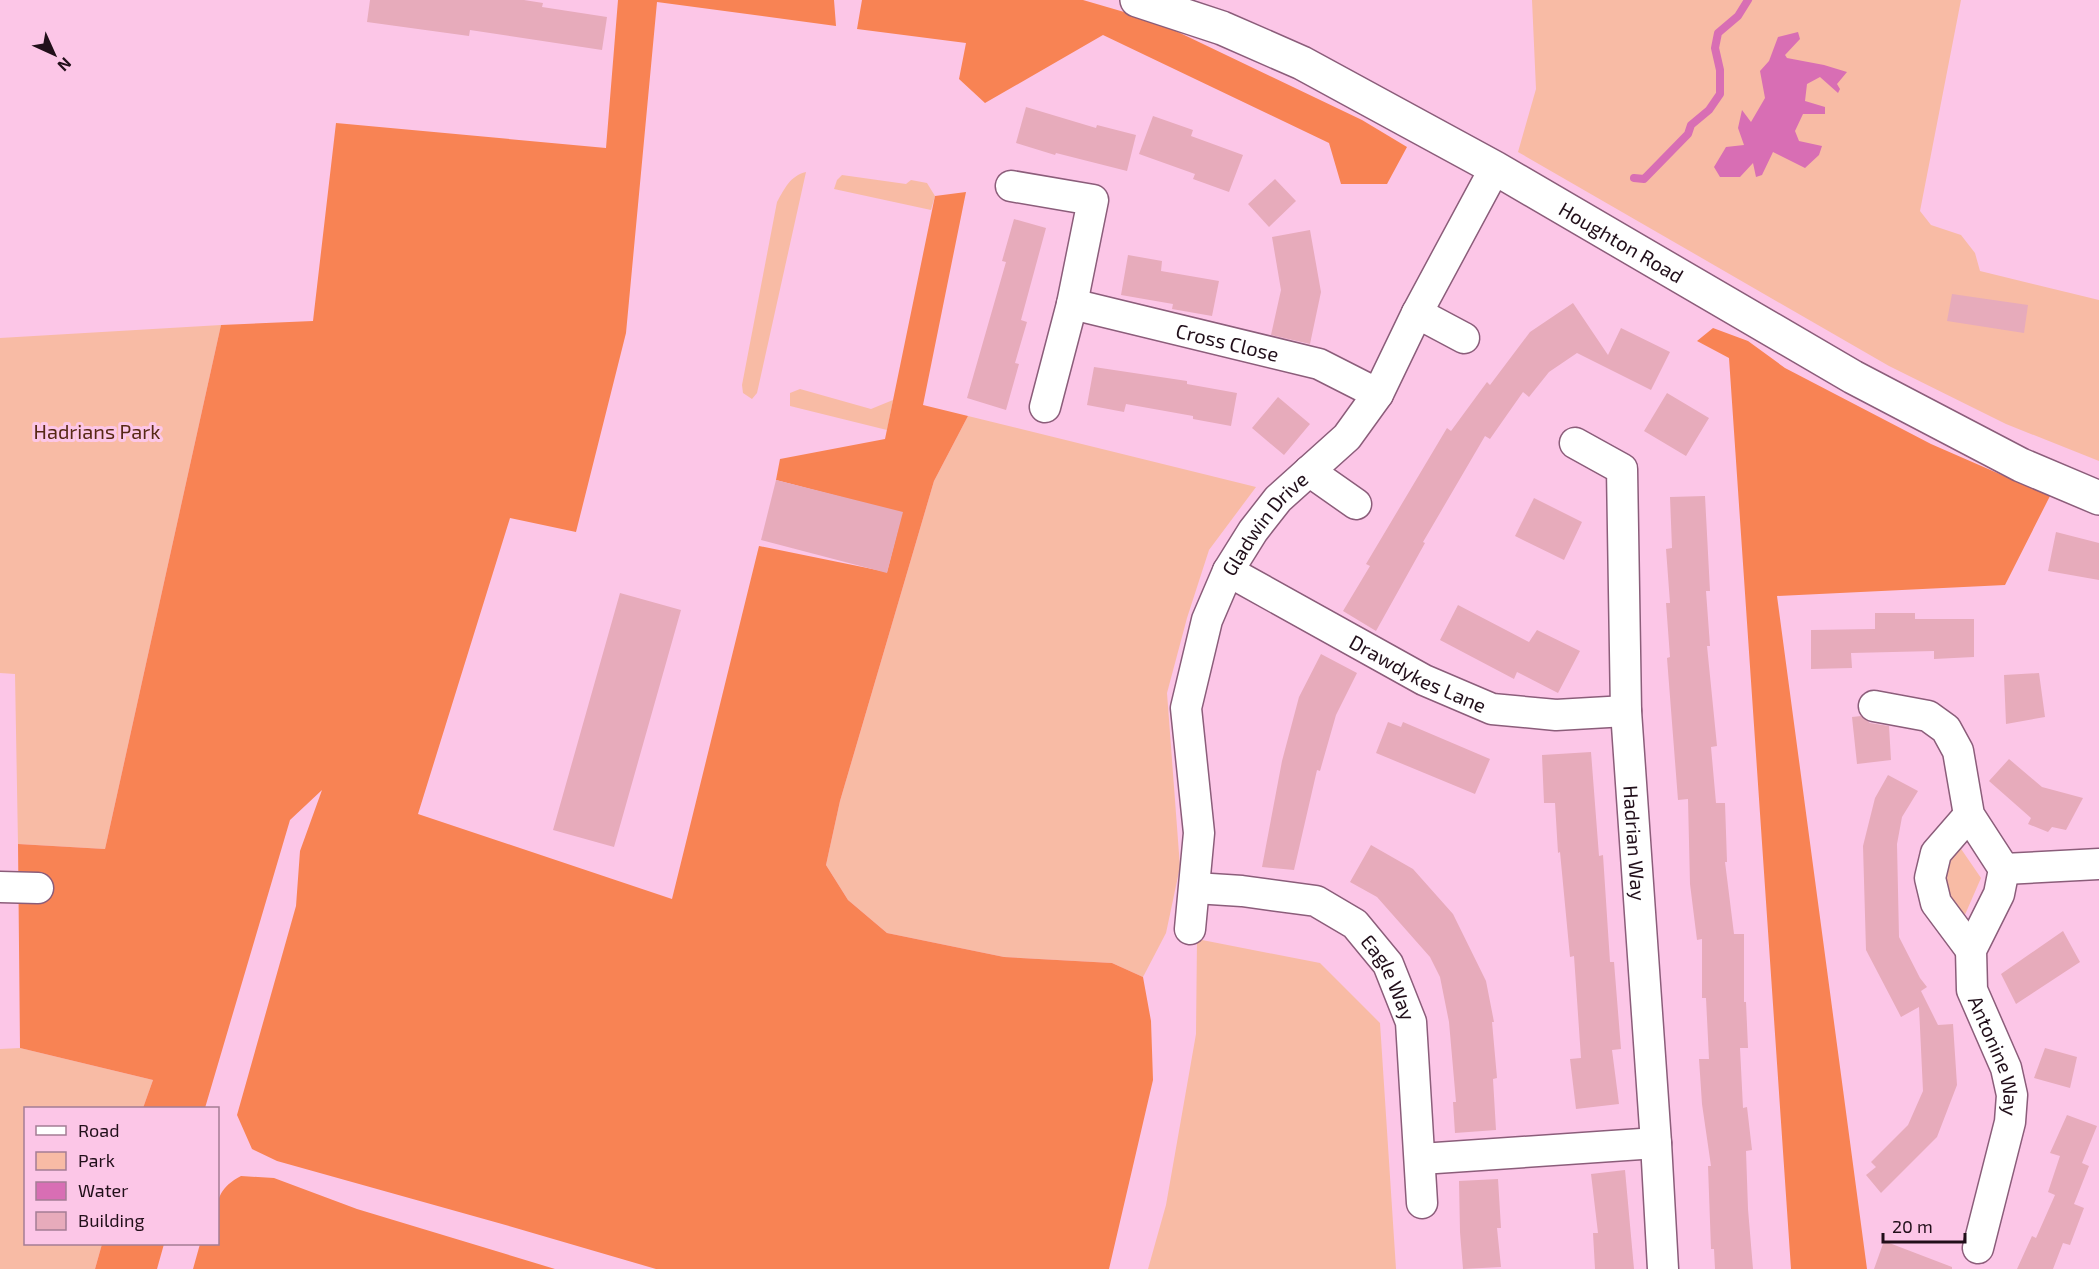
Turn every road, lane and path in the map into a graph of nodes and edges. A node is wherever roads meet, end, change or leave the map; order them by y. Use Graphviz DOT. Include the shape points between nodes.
graph roads {
  1 [pos="1137,0"];
  2 [pos="1495,168"];
  3 [pos="1011,186"];
  4 [pos="1072,304"];
  5 [pos="1417,313"];
  6 [pos="1464,338"];
  7 [pos="1378,394"];
  8 [pos="1045,407"];
  9 [pos="1575,443"];
  10 [pos="1309,471"];
  11 [pos="2099,498"];
  12 [pos="1356,504"];
  13 [pos="1228,571"];
  14 [pos="1874,706"];
  15 [pos="1626,711"];
  16 [pos="1970,815"];
  17 [pos="2099,864"];
  18 [pos="2004,868"];
  19 [pos="0,887"];
  20 [pos="38,888"];
  21 [pos="1195,888"];
  22 [pos="1190,929"];
  23 [pos="1971,950"];
  24 [pos="1656,1143"];
  25 [pos="1421,1159"];
  26 [pos="1422,1203"];
  27 [pos="1978,1248"];
  28 [pos="1663,1269"];
  1 -- 2 [label="street, Houghton Road" via="1222,28 1302,63"];
  2 -- 5 [label="street, Gladwin Drive"];
  2 -- 11 [label="street, Houghton Road" via="1853,377 2021,465"];
  3 -- 4 [label="street" via="1093,201"];
  4 -- 7 [label="street, Cross Close" via="1319,364"];
  4 -- 8 [label="street"];
  5 -- 6 [label="street"];
  5 -- 7 [label="street, Gladwin Drive"];
  7 -- 10 [label="street, Gladwin Drive" via="1347,437"];
  9 -- 15 [label="street, Hadrian Way" via="1622,469"];
  10 -- 12 [label="street"];
  10 -- 13 [label="street, Gladwin Drive" via="1278,499"];
  13 -- 15 [label="street, Drawdykes Lane" via="1424,680 1492,709 1556,715"];
  13 -- 21 [label="street, Gladwin Drive" via="1207,620 1186,708 1199,833"];
  14 -- 16 [label="street" via="1928,716 1946,729 1958,751"];
  15 -- 24 [label="street, Hadrian Way"];
  16 -- 18 [label="street"];
  16 -- 23 [label="street" via="1936,853 1930,878 1936,903"];
  17 -- 18 [label="street"];
  18 -- 23 [label="street, Antonine Way" via="1999,894"];
  19 -- 20 [label="street"];
  21 -- 22 [label="street, Gladwin Drive"];
  21 -- 25 [label="street, Eagle Way" via="1316,901 1355,924 1388,964 1411,1022"];
  23 -- 27 [label="street, Antonine Way" via="1972,990 2006,1068 2012,1095 2010,1122"];
  24 -- 25 [label="street"];
  24 -- 28 [label="street, Hadrian Way"];
  25 -- 26 [label="street, Eagle Way"];
}
